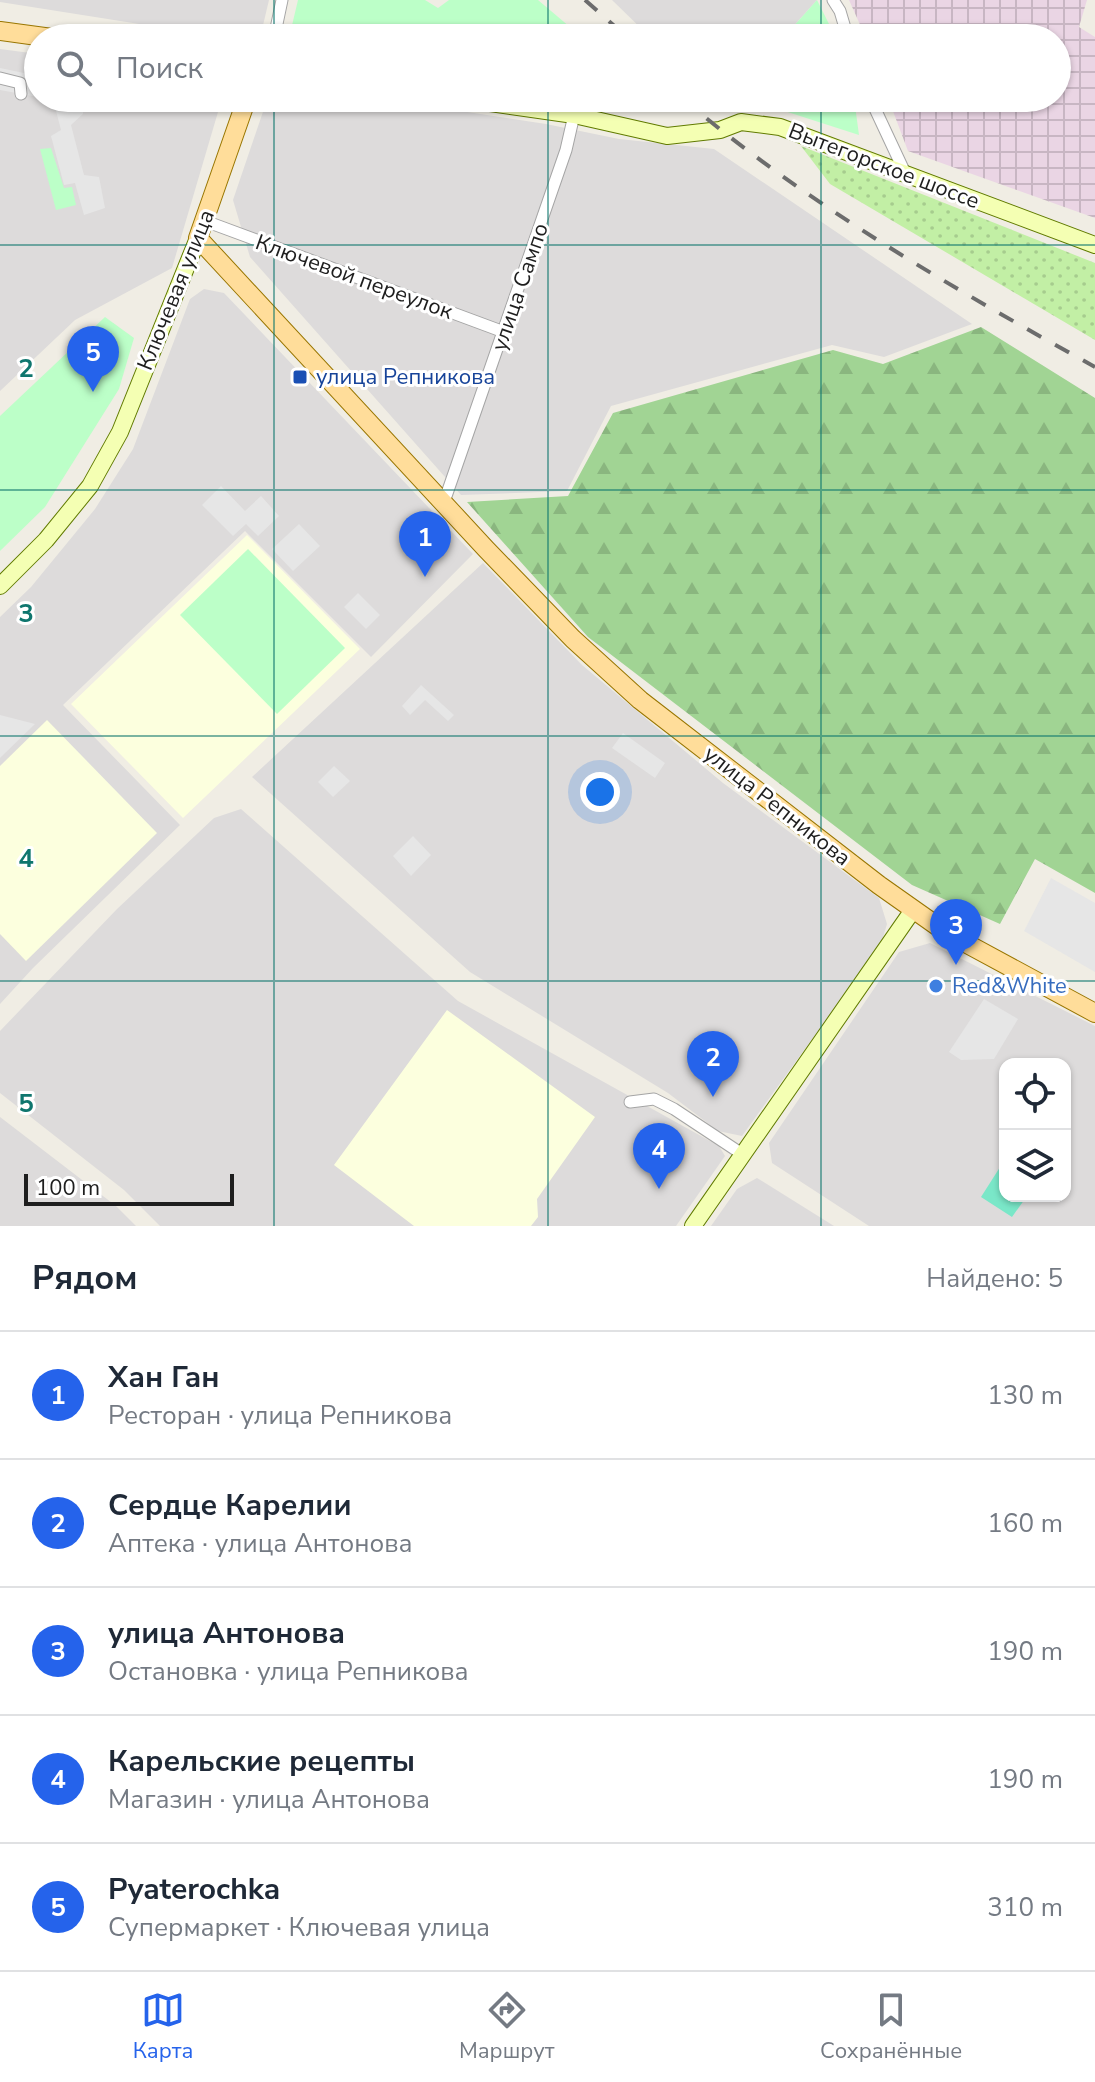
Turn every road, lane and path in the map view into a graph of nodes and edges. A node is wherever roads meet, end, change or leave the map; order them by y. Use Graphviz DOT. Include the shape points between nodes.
graph roads {
  1 [pos="282,0"];
  2 [pos="833,0"];
  3 [pos="277,24"];
  4 [pos="844,24"];
  5 [pos="0,31"];
  6 [pos="24,34"];
  7 [pos="0,78"];
  8 [pos="21,94"];
  9 [pos="242,112"];
  10 [pos="553,112"];
  11 [pos="876,112"];
  12 [pos="574,115"];
  13 [pos="906,176"];
  14 [pos="202,230"];
  15 [pos="1095,245"];
  16 [pos="504,332"];
  17 [pos="444,502"];
  18 [pos="0,586"];
  19 [pos="913,910"];
  20 [pos="1095,1013"];
  21 [pos="630,1102"];
  22 [pos="742,1154"];
  23 [pos="693,1226"];
  1 -- 3 [label="street"];
  2 -- 4 [label="street"];
  5 -- 6 [label="main road"];
  7 -- 8 [label="street" via="20,83"];
  9 -- 14 [label="main road, Ключевая улица"];
  10 -- 12 [label="main road, Вытегорское шоссе"];
  11 -- 13 [label="street"];
  12 -- 13 [label="main road, Вытегорское шоссе" via="667,136 741,122 780,127"];
  12 -- 16 [label="street, улица Сампо"];
  13 -- 15 [label="main road, Вытегорское шоссе"];
  14 -- 16 [label="street, Ключевой переулок"];
  14 -- 17 [label="main road, улица Репникова"];
  14 -- 18 [label="main road, Ключевая улица" via="120,432 90,486"];
  16 -- 17 [label="street, улица Сампо"];
  17 -- 19 [label="main road, улица Репникова" via="573,639 640,700"];
  19 -- 20 [label="main road, улица Репникова"];
  19 -- 22 [label="main road"];
  21 -- 22 [label="street" via="654,1099"];
  22 -- 23 [label="main road"];
}
